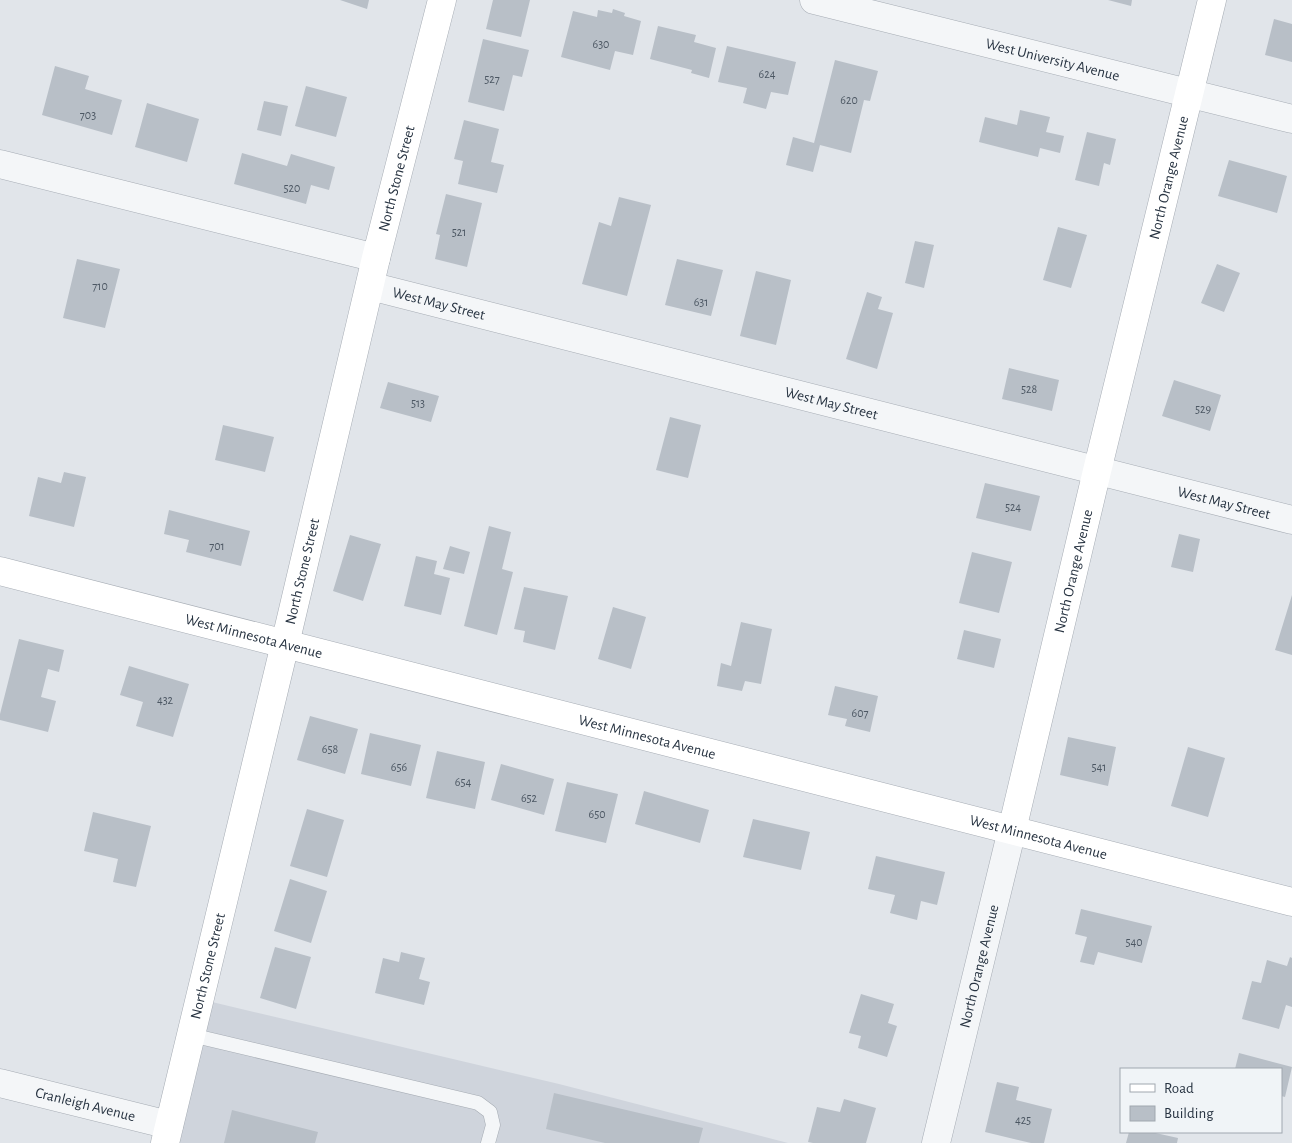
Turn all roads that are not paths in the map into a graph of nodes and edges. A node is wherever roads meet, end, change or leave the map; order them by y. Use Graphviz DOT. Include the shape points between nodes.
graph roads {
  1 [pos="442,0"];
  2 [pos="1212,0"];
  3 [pos="822,1"];
  4 [pos="1189,93"];
  5 [pos="1292,119"];
  6 [pos="0,164"];
  7 [pos="376,258"];
  8 [pos="370,286"];
  9 [pos="1097,471"];
  10 [pos="1292,520"];
  11 [pos="0,571"];
  12 [pos="285,644"];
  13 [pos="1012,830"];
  14 [pos="1292,902"];
  15 [pos="191,1035"];
  16 [pos="0,1083"];
  17 [pos="167,1134"];
  18 [pos="488,1143"];
  19 [pos="936,1143"];
  1 -- 7 [label="street, North Stone Street"];
  2 -- 4 [label="street, North Orange Avenue"];
  3 -- 4 [label="street, West University Avenue"];
  4 -- 5 [label="street, West University Avenue"];
  4 -- 9 [label="street, North Orange Avenue"];
  6 -- 7 [label="street"];
  7 -- 8 [label="street, North Stone Street"];
  8 -- 9 [label="street, West May Street"];
  8 -- 12 [label="street, North Stone Street"];
  9 -- 10 [label="street, West May Street"];
  9 -- 13 [label="street, North Orange Avenue"];
  11 -- 12 [label="street, West Minnesota Avenue"];
  12 -- 13 [label="street, West Minnesota Avenue"];
  12 -- 15 [label="street, North Stone Street"];
  13 -- 14 [label="street, West Minnesota Avenue"];
  13 -- 19 [label="street, North Orange Avenue"];
  15 -- 17 [label="street, North Stone Street"];
  15 -- 18 [label="lane" via="478,1103 490,1112 493,1125"];
  16 -- 17 [label="street, Cranleigh Avenue"];
}
